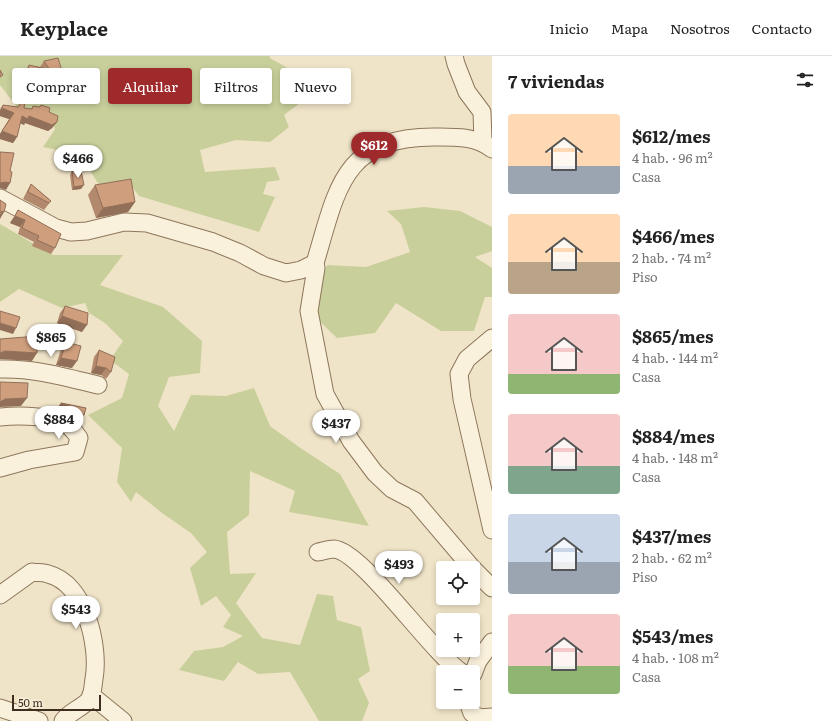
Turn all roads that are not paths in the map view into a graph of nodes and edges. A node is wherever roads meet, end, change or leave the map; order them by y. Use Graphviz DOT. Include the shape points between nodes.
graph roads {
  1 [pos="454,56"];
  2 [pos="488,146"];
  3 [pos="0,198"];
  4 [pos="315,264"];
  5 [pos="492,338"];
  6 [pos="0,369"];
  7 [pos="98,385"];
  8 [pos="0,417"];
  9 [pos="0,468"];
  10 [pos="492,530"];
  11 [pos="318,552"];
  12 [pos="466,561"];
  13 [pos="480,576"];
  14 [pos="492,588"];
  15 [pos="0,594"];
  16 [pos="492,642"];
  17 [pos="453,665"];
  18 [pos="476,665"];
  19 [pos="91,695"];
  20 [pos="0,708"];
  21 [pos="471,709"];
  22 [pos="492,717"];
  23 [pos="39,721"];
  24 [pos="63,721"];
  25 [pos="123,721"];
  1 -- 2 [label="street" via="467,92 482,112"];
  2 -- 4 [label="street" via="451,137 402,139 383,144 363,155 337,191"];
  3 -- 4 [label="street" via="56,228 71,232 124,222 147,223 213,242 264,266 286,273"];
  4 -- 12 [label="street" via="309,311 324,394 351,441 375,474 392,489 415,501"];
  5 -- 10 [label="street" via="466,359 459,374 462,399"];
  6 -- 7 [label="street" via="46,372"];
  8 -- 9 [label="street" via="49,418 71,427 79,438 75,452"];
  11 -- 17 [label="street" via="334,549 354,560"];
  13 -- 14 [label="street"];
  15 -- 19 [label="street" via="32,572 49,574 68,586 79,600 89,622 95,648"];
  16 -- 18 [label="street"];
  19 -- 24 [label="street" via="90,699"];
  19 -- 25 [label="street"];
  20 -- 23 [label="street"];
  21 -- 22 [label="street" via="479,718"];
}
